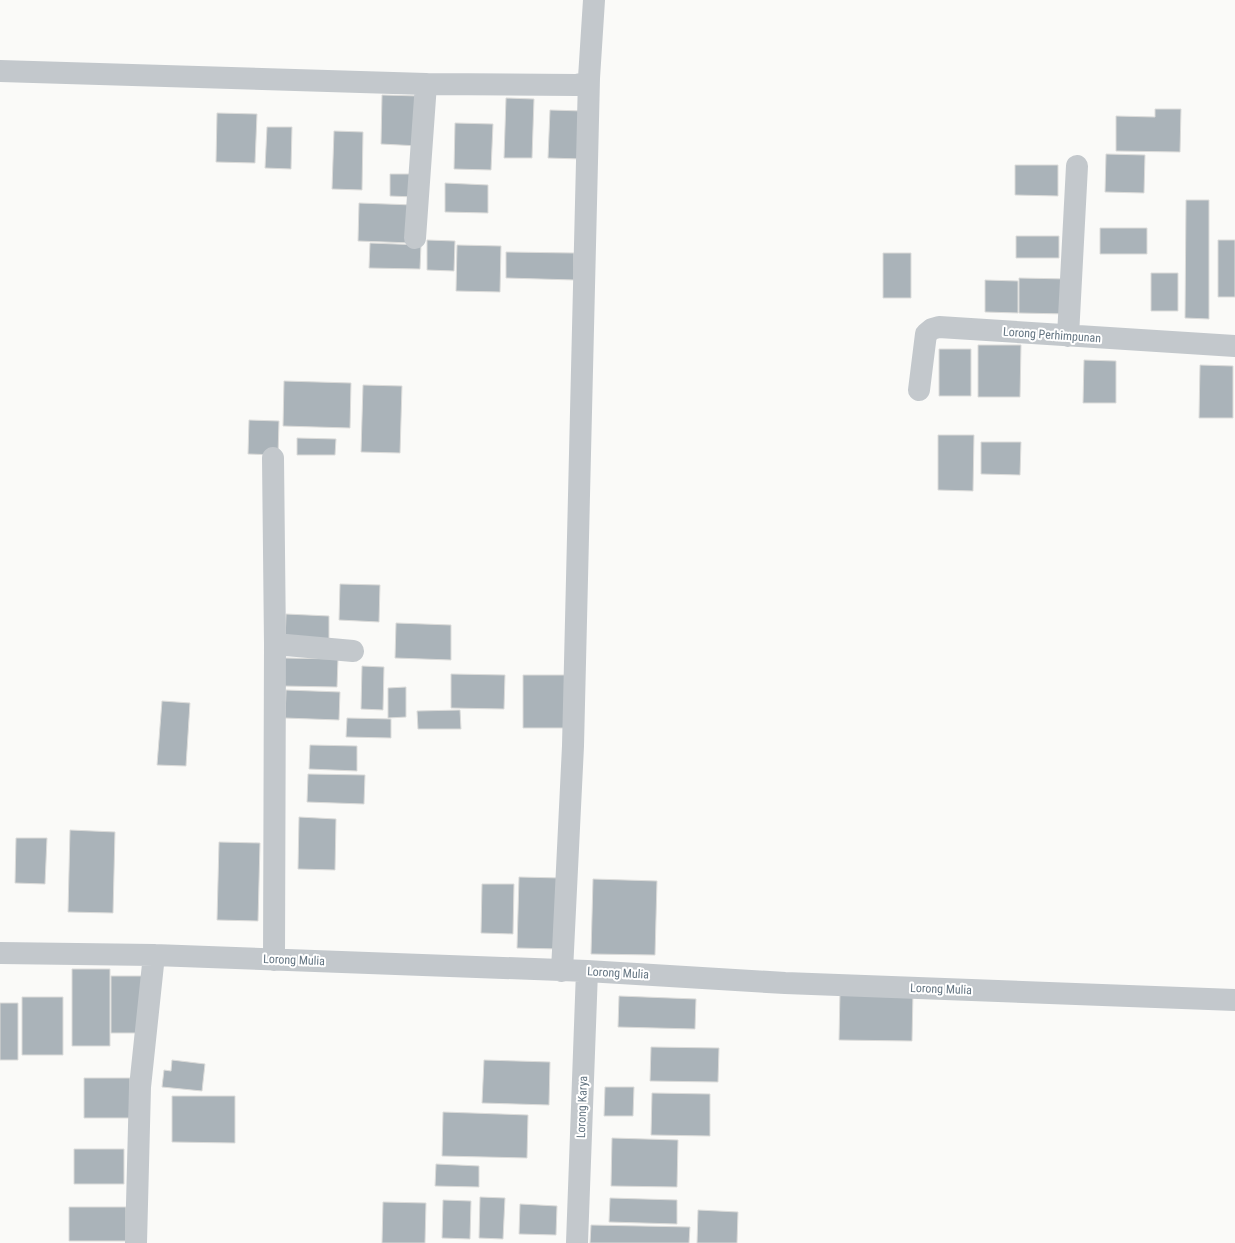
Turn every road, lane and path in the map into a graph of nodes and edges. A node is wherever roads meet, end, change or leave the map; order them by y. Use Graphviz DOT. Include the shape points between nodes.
graph roads {
  1 [pos="594,0"];
  2 [pos="0,72"];
  3 [pos="589,78"];
  4 [pos="426,84"];
  5 [pos="1077,166"];
  6 [pos="415,238"];
  7 [pos="1068,336"];
  8 [pos="1235,346"];
  9 [pos="920,390"];
  10 [pos="272,458"];
  11 [pos="275,644"];
  12 [pos="352,651"];
  13 [pos="0,953"];
  14 [pos="154,955"];
  15 [pos="274,960"];
  16 [pos="562,971"];
  17 [pos="587,971"];
  18 [pos="1235,1000"];
  19 [pos="136,1243"];
  20 [pos="577,1243"];
  1 -- 3 [label="street"];
  2 -- 4 [label="street"];
  3 -- 4 [label="street" via="585,83 577,85"];
  3 -- 16 [label="street" via="573,739"];
  4 -- 6 [label="street"];
  5 -- 7 [label="street"];
  7 -- 8 [label="street, Lorong Perhimpunan"];
  7 -- 9 [label="street, Lorong Perhimpunan" via="939,327 932,329 926,334"];
  10 -- 11 [label="street"];
  11 -- 12 [label="street"];
  11 -- 15 [label="street"];
  13 -- 14 [label="street, Lorong Mulia"];
  14 -- 15 [label="street, Lorong Mulia"];
  14 -- 19 [label="street" via="140,1087"];
  15 -- 16 [label="street, Lorong Mulia"];
  16 -- 17 [label="street, Lorong Mulia"];
  17 -- 18 [label="street, Lorong Mulia" via="785,983"];
  17 -- 20 [label="street, Lorong Karya"];
}
